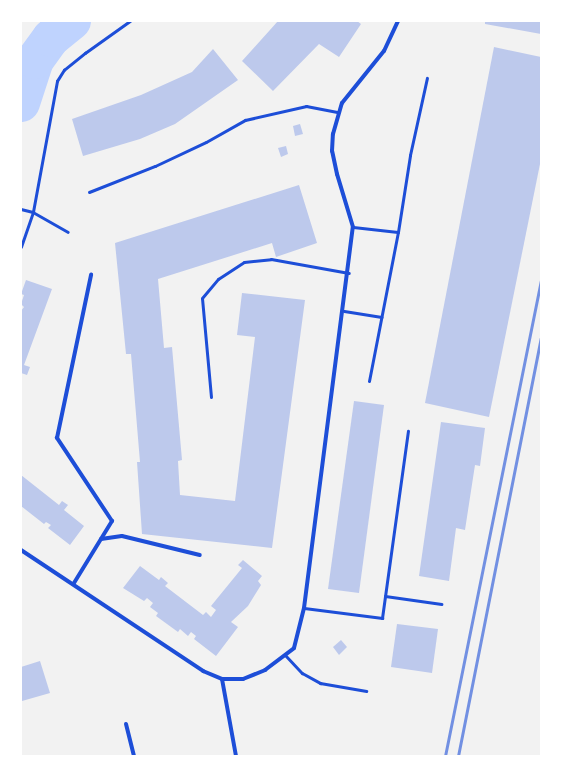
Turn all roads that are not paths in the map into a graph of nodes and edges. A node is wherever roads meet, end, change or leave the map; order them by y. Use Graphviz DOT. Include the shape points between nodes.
graph roads {
  1 [pos="398,21"];
  2 [pos="427,78"];
  3 [pos="338,112"];
  4 [pos="89,192"];
  5 [pos="353,227"];
  6 [pos="398,232"];
  7 [pos="349,273"];
  8 [pos="91,275"];
  9 [pos="344,311"];
  10 [pos="382,317"];
  11 [pos="369,381"];
  12 [pos="211,397"];
  13 [pos="408,432"];
  14 [pos="101,539"];
  15 [pos="21,550"];
  16 [pos="200,555"];
  17 [pos="74,583"];
  18 [pos="385,596"];
  19 [pos="441,604"];
  20 [pos="304,608"];
  21 [pos="285,655"];
  22 [pos="222,679"];
  23 [pos="366,691"];
  24 [pos="126,724"];
  25 [pos="134,756"];
  26 [pos="236,756"];
  1 -- 3 [label="street" via="384,51 356,84"];
  2 -- 6 [label="lane" via="410,155"];
  3 -- 4 [label="lane" via="306,106 244,120 156,166"];
  3 -- 5 [label="street" via="332,151"];
  5 -- 6 [label="lane"];
  5 -- 7 [label="street"];
  6 -- 10 [label="lane"];
  7 -- 9 [label="street"];
  7 -- 12 [label="lane" via="271,259 244,262 218,279 202,298"];
  8 -- 14 [label="street" via="57,438 112,521"];
  9 -- 10 [label="lane"];
  9 -- 20 [label="street"];
  10 -- 11 [label="lane"];
  13 -- 18 [label="lane"];
  14 -- 16 [label="street" via="122,536"];
  14 -- 17 [label="street"];
  15 -- 17 [label="street"];
  17 -- 22 [label="street" via="203,671"];
  18 -- 19 [label="lane"];
  18 -- 20 [label="lane" via="382,618"];
  20 -- 21 [label="street" via="294,648"];
  21 -- 22 [label="street" via="265,670 243,679"];
  21 -- 23 [label="lane" via="302,673 320,683"];
  22 -- 26 [label="street"];
  24 -- 25 [label="street"];
}
